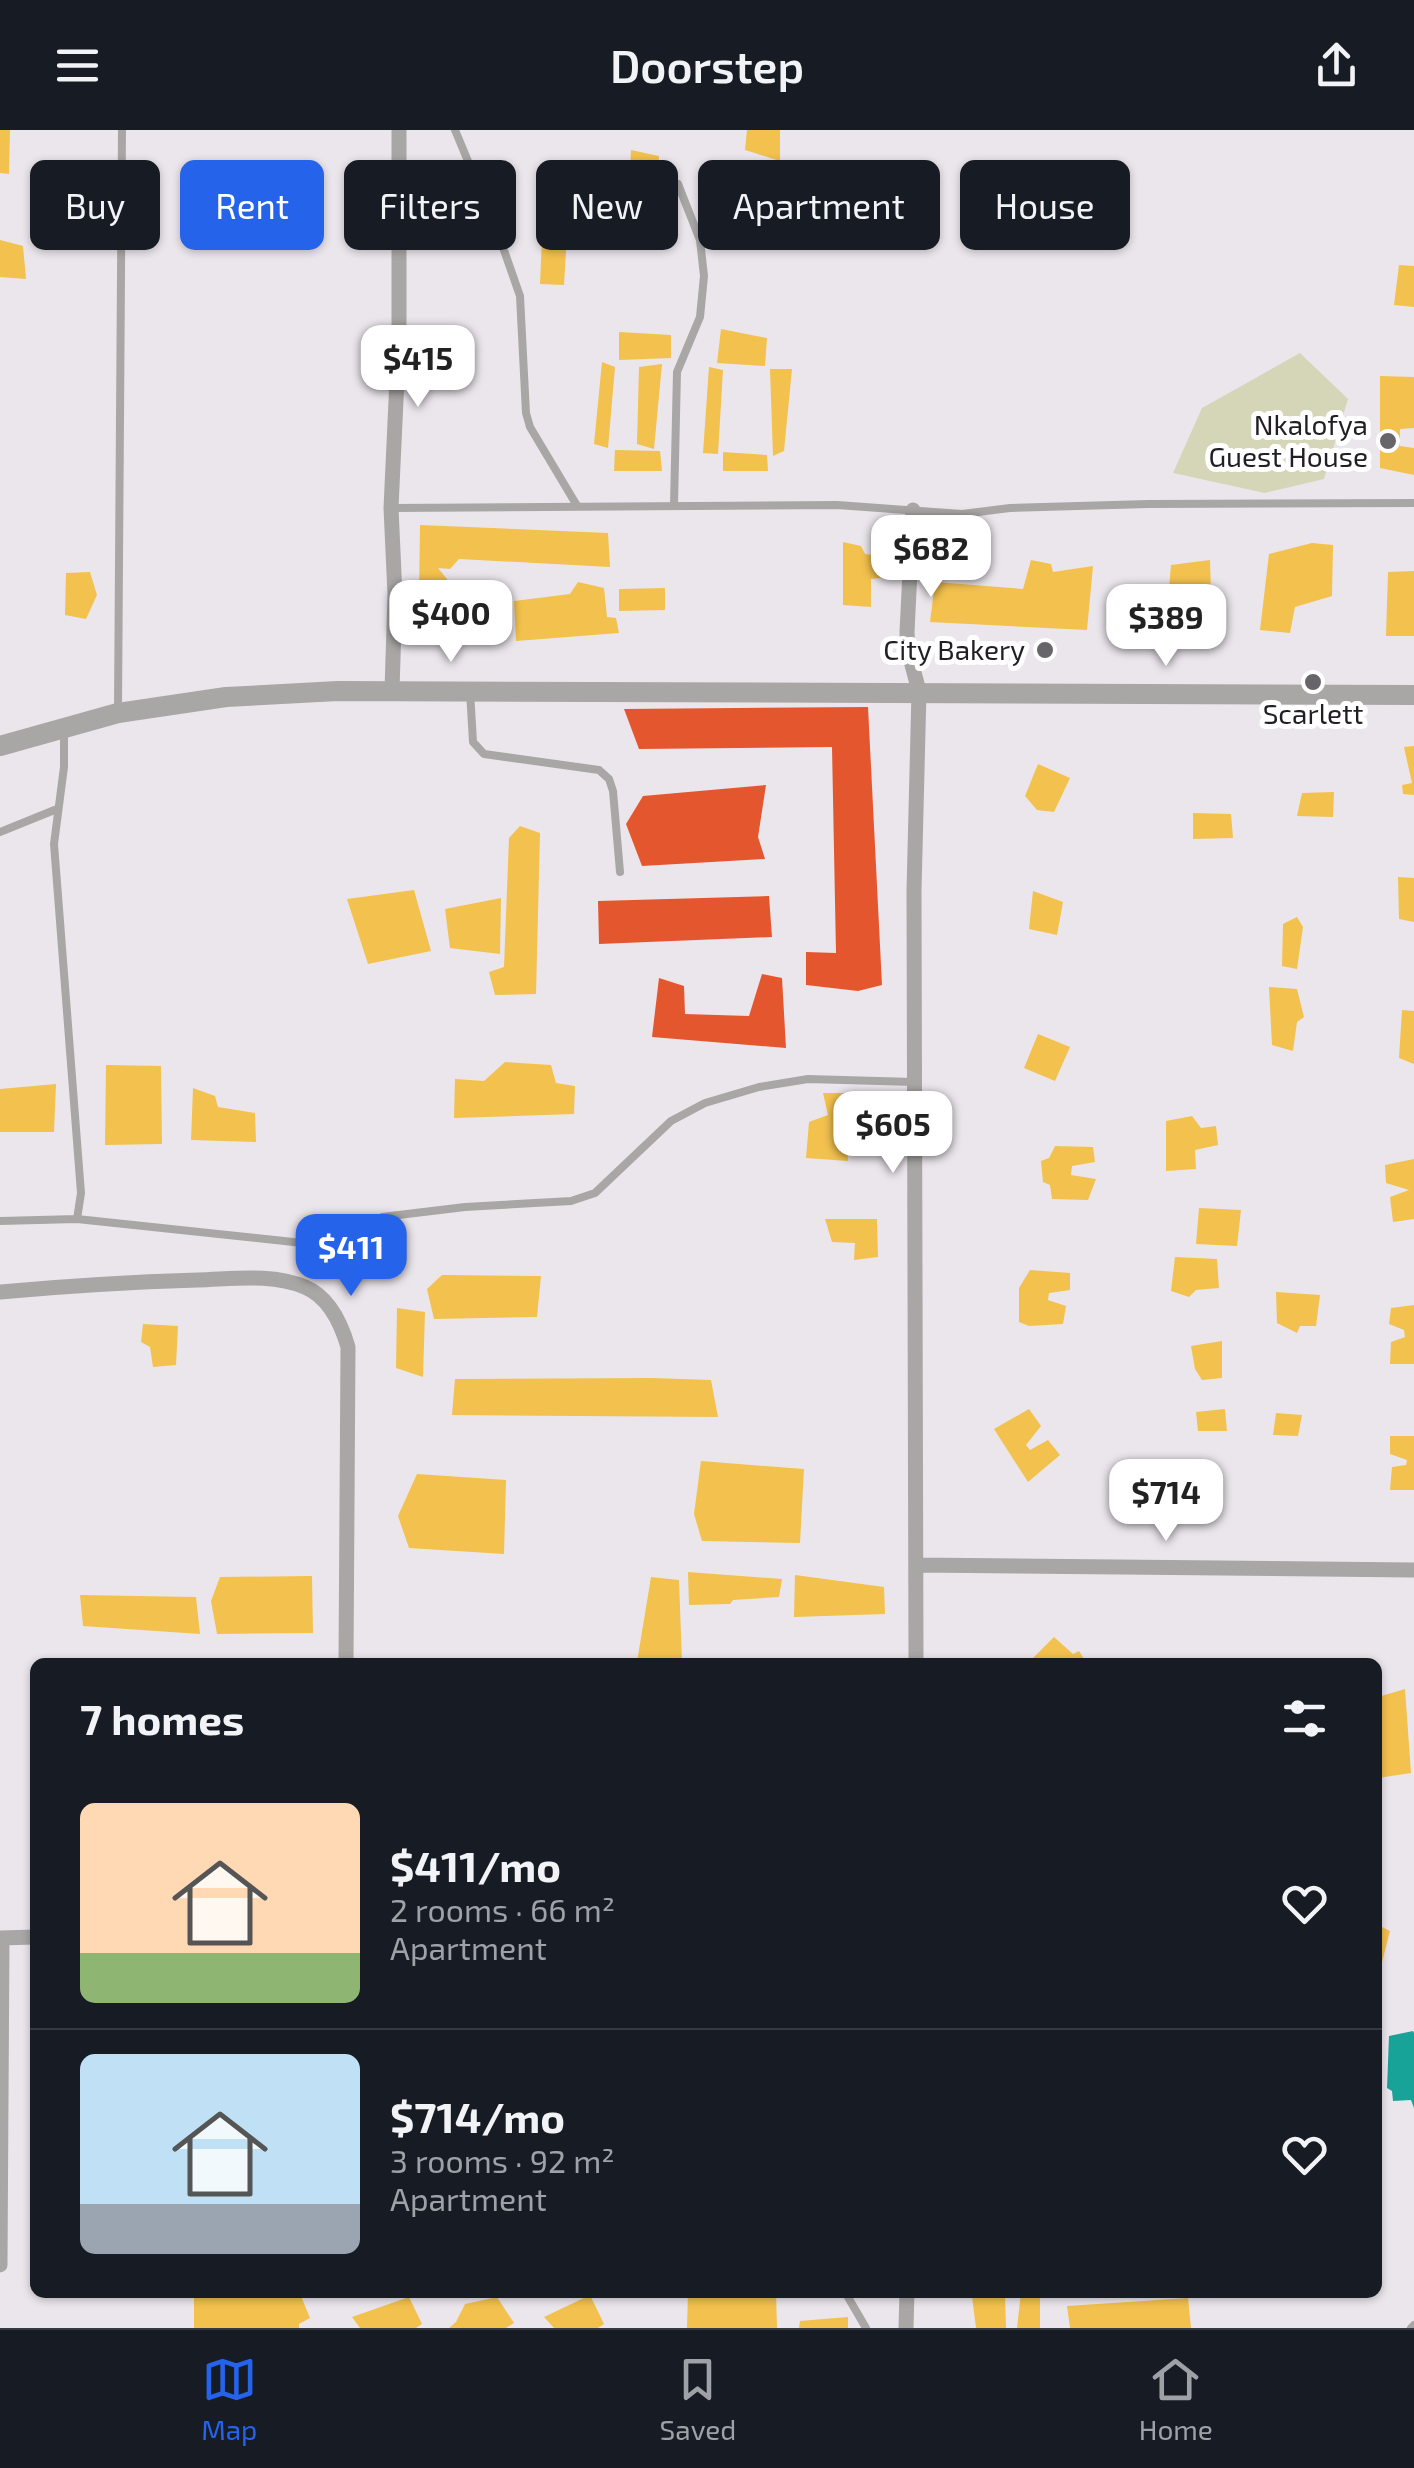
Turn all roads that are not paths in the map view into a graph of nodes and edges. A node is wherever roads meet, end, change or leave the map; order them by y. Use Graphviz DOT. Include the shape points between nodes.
graph roads {
  1 [pos="122,130"];
  2 [pos="399,130"];
  3 [pos="455,130"];
  4 [pos="678,184"];
  5 [pos="576,504"];
  6 [pos="1414,504"];
  7 [pos="674,505"];
  8 [pos="391,508"];
  9 [pos="913,510"];
  10 [pos="392,690"];
  11 [pos="470,690"];
  12 [pos="919,692"];
  13 [pos="1414,696"];
  14 [pos="118,713"];
  15 [pos="64,728"];
  16 [pos="0,746"];
  17 [pos="57,809"];
  18 [pos="0,832"];
  19 [pos="620,872"];
  20 [pos="916,1082"];
  21 [pos="77,1219"];
  22 [pos="0,1220"];
  23 [pos="0,1292"];
  24 [pos="918,1564"];
  25 [pos="1414,1570"];
  26 [pos="346,1658"];
  27 [pos="916,1658"];
  28 [pos="30,1937"];
  29 [pos="1,1938"];
  30 [pos="0,2266"];
  31 [pos="848,2298"];
  32 [pos="906,2298"];
  33 [pos="866,2328"];
  34 [pos="906,2328"];
  1 -- 14 [label="lane"];
  2 -- 8 [label="street"];
  3 -- 5 [label="lane" via="520,296 530,427"];
  4 -- 7 [label="lane" via="700,240 704,276 700,317 677,372"];
  5 -- 7 [label="lane"];
  5 -- 8 [label="lane"];
  6 -- 9 [label="lane"];
  7 -- 9 [label="lane"];
  8 -- 10 [label="street"];
  9 -- 12 [label="street" via="908,650"];
  10 -- 11 [label="street"];
  10 -- 14 [label="street" via="226,697"];
  11 -- 12 [label="street"];
  11 -- 19 [label="lane" via="473,742 484,754 600,770 608,779"];
  12 -- 13 [label="street"];
  12 -- 20 [label="street"];
  14 -- 15 [label="street"];
  15 -- 16 [label="street"];
  15 -- 17 [label="lane"];
  17 -- 18 [label="lane"];
  17 -- 21 [label="lane" via="54,844 81,1193"];
  20 -- 21 [label="lane" via="808,1079 759,1087 671,1121 596,1193 572,1201 382,1218 331,1241"];
  20 -- 24 [label="street"];
  21 -- 22 [label="lane"];
  23 -- 26 [label="street" via="260,1278 306,1287 325,1302 348,1347"];
  24 -- 25 [label="street"];
  24 -- 27 [label="street"];
  28 -- 29 [label="street"];
  29 -- 30 [label="street"];
  31 -- 33 [label="lane"];
  32 -- 34 [label="street"];
}
